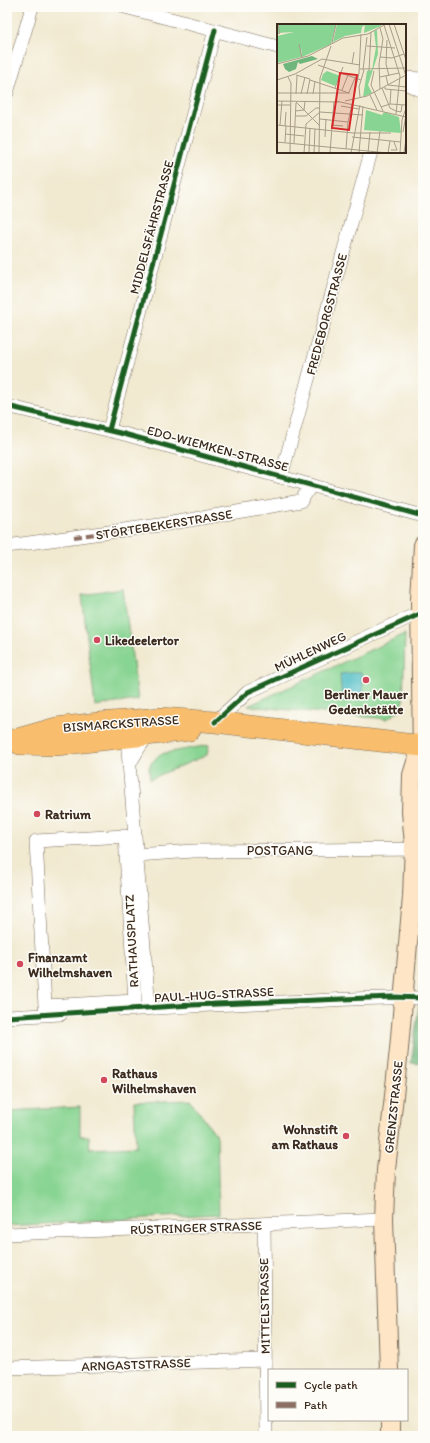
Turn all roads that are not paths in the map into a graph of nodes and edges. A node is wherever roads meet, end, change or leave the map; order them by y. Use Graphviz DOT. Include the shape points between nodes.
graph roads {
  1 [pos="32,7"];
  2 [pos="125,7"];
  3 [pos="215,30"];
  4 [pos="277,48"];
  5 [pos="406,78"];
  6 [pos="423,79"];
  7 [pos="406,83"];
  8 [pos="423,91"];
  9 [pos="7,93"];
  10 [pos="371,153"];
  11 [pos="7,406"];
  12 [pos="109,430"];
  13 [pos="281,477"];
  14 [pos="311,485"];
  15 [pos="423,516"];
  16 [pos="423,545"];
  17 [pos="7,546"];
  18 [pos="422,613"];
  19 [pos="422,647"];
  20 [pos="106,722"];
  21 [pos="215,722"];
  22 [pos="237,724"];
  23 [pos="149,727"];
  24 [pos="127,738"];
  25 [pos="7,743"];
  26 [pos="422,746"];
  27 [pos="129,766"];
  28 [pos="36,841"];
  29 [pos="417,847"];
  30 [pos="137,855"];
  31 [pos="403,998"];
  32 [pos="423,998"];
  33 [pos="149,1008"];
  34 [pos="7,1017"];
  35 [pos="384,1219"];
  36 [pos="264,1224"];
  37 [pos="7,1234"];
  38 [pos="265,1360"];
  39 [pos="7,1368"];
  40 [pos="389,1369"];
  41 [pos="390,1421"];
  42 [pos="266,1436"];
  43 [pos="390,1436"];
  1 -- 9 [label="street"];
  2 -- 3 [label="street"];
  3 -- 4 [label="street"];
  3 -- 12 [label="street, MIDDELSFÄHRSTRASSE"];
  5 -- 6 [label="street"];
  7 -- 8 [label="street"];
  10 -- 13 [label="street, FREDEBORGSTRASSE"];
  11 -- 12 [label="street, EDO-WIEMKEN-STRASSE"];
  12 -- 13 [label="street, EDO-WIEMKEN-STRASSE"];
  13 -- 14 [label="street, EDO-WIEMKEN-STRASSE"];
  14 -- 15 [label="street, EDO-WIEMKEN-STRASSE"];
  14 -- 17 [label="street, STÖRTEBEKERSTRASSE" via="300,501 160,525"];
  16 -- 18 [label="main road, GRENZSTRASSE"];
  18 -- 19 [label="main road, GRENZSTRASSE"];
  18 -- 21 [label="street, MÜHLENWEG" via="248,692"];
  19 -- 26 [label="main road, GRENZSTRASSE"];
  20 -- 23 [label="main road, BISMARCKSTRASSE"];
  20 -- 24 [label="street" via="115,725"];
  20 -- 25 [label="main road, BISMARCKSTRASSE" via="56,728"];
  21 -- 22 [label="main road, BISMARCKSTRASSE"];
  21 -- 23 [label="main road, BISMARCKSTRASSE" via="182,718"];
  22 -- 23 [label="main road, BISMARCKSTRASSE"];
  22 -- 26 [label="main road, BISMARCKSTRASSE"];
  23 -- 24 [label="main road, BISMARCKSTRASSE"];
  23 -- 27 [label="street"];
  24 -- 25 [label="main road, BISMARCKSTRASSE" via="56,745"];
  24 -- 27 [label="street, RATHAUSPLATZ"];
  26 -- 29 [label="main road, GRENZSTRASSE" via="412,776 411,812"];
  27 -- 30 [label="street, RATHAUSPLATZ"];
  28 -- 28 [label="street, RATHAUSPLATZ" via="125,836 135,1001 45,1006"];
  29 -- 30 [label="street, POSTGANG" via="193,851"];
  29 -- 31 [label="main road, GRENZSTRASSE"];
  30 -- 33 [label="street, RATHAUSPLATZ"];
  31 -- 32 [label="street, PAUL-HUG-STRASSE"];
  31 -- 33 [label="street, PAUL-HUG-STRASSE"];
  31 -- 35 [label="main road, GRENZSTRASSE" via="386,1170"];
  33 -- 34 [label="street, PAUL-HUG-STRASSE"];
  35 -- 36 [label="street, RÜSTRINGER STRASSE"];
  35 -- 40 [label="main road, GRENZSTRASSE"];
  36 -- 37 [label="street, RÜSTRINGER STRASSE"];
  36 -- 38 [label="street, MITTELSTRASSE"];
  38 -- 39 [label="street, ARNGASTSTRASSE"];
  38 -- 42 [label="street, MITTELSTRASSE"];
  41 -- 43 [label="main road"];
}
